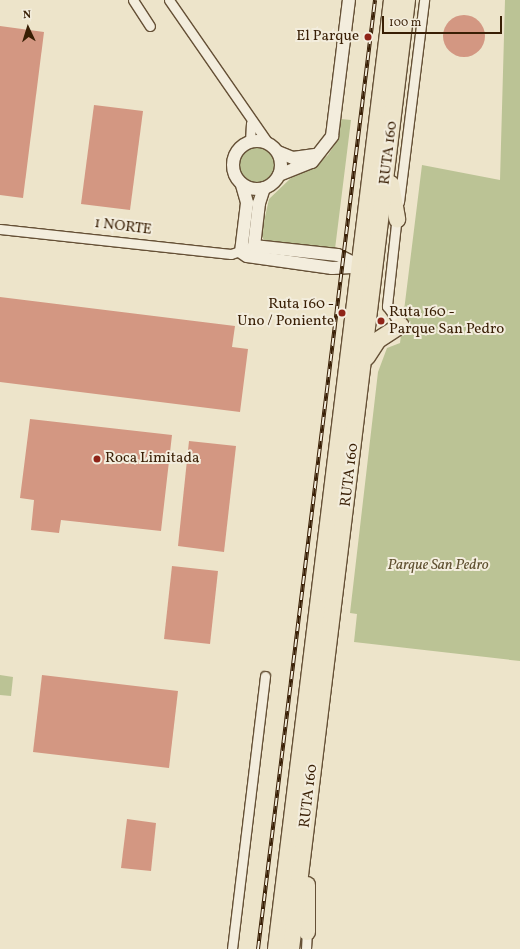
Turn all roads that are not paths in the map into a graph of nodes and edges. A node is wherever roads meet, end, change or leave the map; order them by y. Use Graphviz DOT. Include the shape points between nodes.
graph roads {
  1 [pos="132,0"];
  2 [pos="170,0"];
  3 [pos="349,0"];
  4 [pos="392,0"];
  5 [pos="407,0"];
  6 [pos="424,0"];
  7 [pos="150,26"];
  8 [pos="251,123"];
  9 [pos="250,142"];
  10 [pos="268,143"];
  11 [pos="278,152"];
  12 [pos="320,153"];
  13 [pos="388,164"];
  14 [pos="279,175"];
  15 [pos="242,185"];
  16 [pos="264,188"];
  17 [pos="397,219"];
  18 [pos="0,229"];
  19 [pos="254,246"];
  20 [pos="241,252"];
  21 [pos="360,266"];
  22 [pos="376,267"];
  23 [pos="401,325"];
  24 [pos="365,361"];
  25 [pos="264,676"];
  26 [pos="304,841"];
  27 [pos="308,932"];
  28 [pos="232,949"];
  29 [pos="276,949"];
  30 [pos="291,949"];
  31 [pos="306,949"];
  1 -- 7 [label="street"];
  2 -- 8 [label="street"];
  3 -- 12 [label="street" via="334,130"];
  4 -- 21 [label="highway, RUTA 160"];
  5 -- 13 [label="highway, RUTA 160"];
  6 -- 17 [label="street"];
  8 -- 9 [label="street"];
  8 -- 10 [label="street"];
  9 -- 10 [label="street"];
  9 -- 15 [label="street" via="240,147 233,161 233,172"];
  10 -- 11 [label="street"];
  11 -- 12 [label="street" via="299,158"];
  11 -- 14 [label="street" via="282,166"];
  12 -- 14 [label="street" via="308,164"];
  13 -- 17 [label="highway"];
  13 -- 22 [label="highway, RUTA 160"];
  14 -- 16 [label="street"];
  15 -- 16 [label="street"];
  15 -- 20 [label="street" via="247,203"];
  16 -- 19 [label="street" via="259,203"];
  17 -- 23 [label="street" via="387,306"];
  18 -- 20 [label="street, 1 NORTE" via="186,251"];
  19 -- 20 [label="street, 1 NORTE"];
  19 -- 21 [label="street, 1 NORTE" via="338,255"];
  20 -- 21 [label="street, 1 NORTE" via="254,259 326,268"];
  21 -- 22 [label="street, 1 NORTE"];
  21 -- 29 [label="highway, RUTA 160"];
  22 -- 24 [label="highway, RUTA 160"];
  23 -- 24 [label="highway" via="378,340"];
  24 -- 26 [label="highway, RUTA 160"];
  25 -- 28 [label="street"];
  26 -- 27 [label="highway"];
  26 -- 30 [label="highway, RUTA 160"];
  27 -- 31 [label="street"];
}
